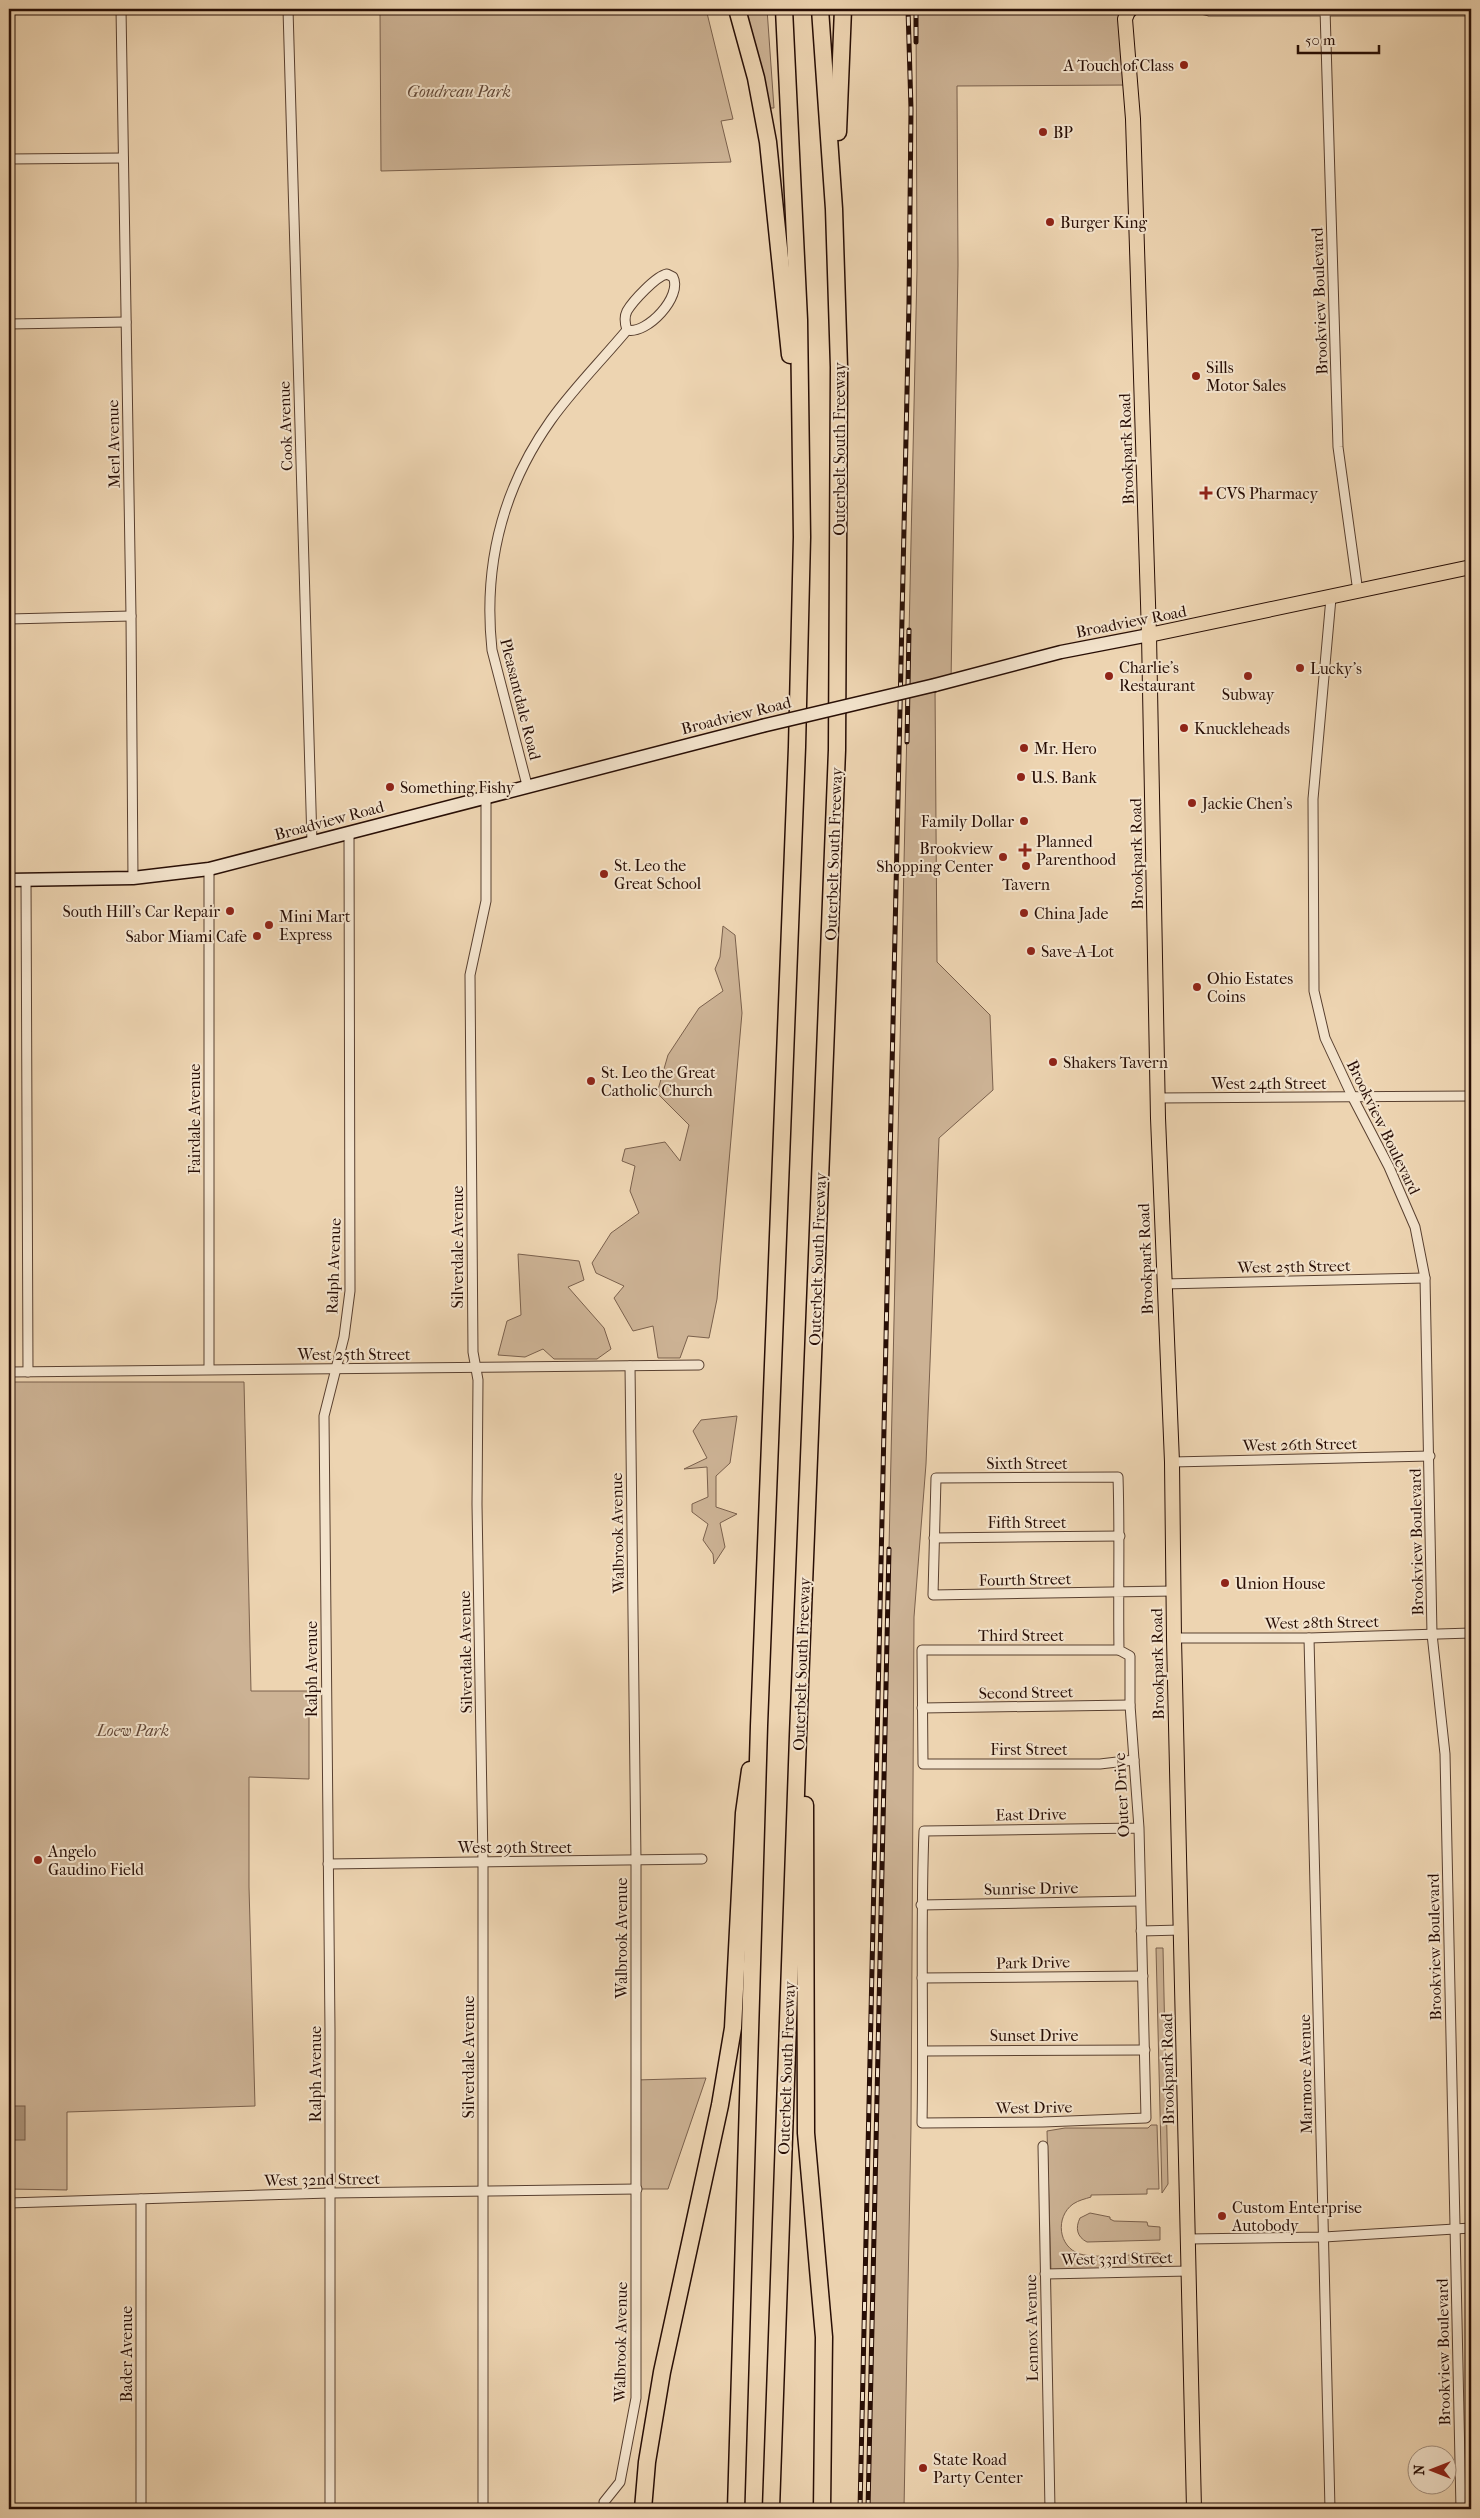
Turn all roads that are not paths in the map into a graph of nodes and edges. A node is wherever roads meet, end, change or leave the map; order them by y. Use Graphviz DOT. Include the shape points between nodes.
graph roads {
  1 [pos="120,9"];
  2 [pos="288,9"];
  3 [pos="737,9"];
  4 [pos="784,9"];
  5 [pos="820,9"];
  6 [pos="843,9"];
  7 [pos="1128,9"];
  8 [pos="1201,9"];
  9 [pos="1325,11"];
  10 [pos="1471,11"];
  11 [pos="9,158"];
  12 [pos="123,158"];
  13 [pos="834,209"];
  14 [pos="126,322"];
  15 [pos="9,324"];
  16 [pos="627,330"];
  17 [pos="801,461"];
  18 [pos="1471,567"];
  19 [pos="1358,592"];
  20 [pos="1331,598"];
  21 [pos="131,616"];
  22 [pos="9,619"];
  23 [pos="1149,635"];
  24 [pos="527,786"];
  25 [pos="486,796"];
  26 [pos="349,832"];
  27 [pos="312,843"];
  28 [pos="209,870"];
  29 [pos="133,878"];
  30 [pos="9,880"];
  31 [pos="26,880"];
  32 [pos="1471,1096"];
  33 [pos="1158,1098"];
  34 [pos="1353,1098"];
  35 [pos="1425,1278"];
  36 [pos="1163,1284"];
  37 [pos="699,1365"];
  38 [pos="630,1366"];
  39 [pos="475,1368"];
  40 [pos="209,1369"];
  41 [pos="335,1369"];
  42 [pos="9,1372"];
  43 [pos="28,1372"];
  44 [pos="1430,1456"];
  45 [pos="1172,1462"];
  46 [pos="1118,1477"];
  47 [pos="1120,1536"];
  48 [pos="934,1538"];
  49 [pos="1174,1591"];
  50 [pos="1118,1593"];
  51 [pos="1471,1633"];
  52 [pos="1432,1634"];
  53 [pos="1174,1638"];
  54 [pos="1309,1638"];
  55 [pos="1119,1650"];
  56 [pos="1130,1705"];
  57 [pos="922,1708"];
  58 [pos="760,1726"];
  59 [pos="798,1736"];
  60 [pos="1134,1760"];
  61 [pos="1139,1828"];
  62 [pos="702,1859"];
  63 [pos="636,1861"];
  64 [pos="483,1862"];
  65 [pos="328,1864"];
  66 [pos="1140,1901"];
  67 [pos="921,1904"];
  68 [pos="1181,1930"];
  69 [pos="1142,1931"];
  70 [pos="1143,1976"];
  71 [pos="922,1978"];
  72 [pos="1144,2050"];
  73 [pos="924,2051"];
  74 [pos="1146,2118"];
  75 [pos="1043,2146"];
  76 [pos="636,2189"];
  77 [pos="482,2191"];
  78 [pos="330,2193"];
  79 [pos="141,2199"];
  80 [pos="9,2203"];
  81 [pos="1471,2228"];
  82 [pos="1455,2229"];
  83 [pos="1324,2237"];
  84 [pos="1189,2239"];
  85 [pos="1189,2271"];
  86 [pos="1045,2274"];
  87 [pos="604,2502"];
  88 [pos="141,2509"];
  89 [pos="330,2509"];
  90 [pos="483,2509"];
  91 [pos="643,2509"];
  92 [pos="736,2509"];
  93 [pos="771,2509"];
  94 [pos="822,2509"];
  95 [pos="1050,2509"];
  96 [pos="1194,2509"];
  97 [pos="1330,2509"];
  98 [pos="1461,2509"];
  1 -- 12 [label="street, Merl Avenue"];
  2 -- 27 [label="street, Cook Avenue"];
  3 -- 17 [label="highway" via="756,78 773,170"];
  4 -- 17 [label="highway" via="796,219"];
  5 -- 13 [label="highway, Outerbelt South Freeway"];
  6 -- 13 [label="highway"];
  7 -- 23 [label="main road, Brookpark Road" via="1125,19 1133,119"];
  8 -- 9 [label="street"];
  9 -- 10 [label="street"];
  9 -- 19 [label="street, Brookview Boulevard" via="1338,447"];
  11 -- 12 [label="street"];
  12 -- 14 [label="street, Merl Avenue"];
  13 -- 59 [label="highway, Outerbelt South Freeway" via="840,474 837,750"];
  14 -- 15 [label="street"];
  14 -- 21 [label="street, Merl Avenue"];
  16 -- 16 [label="street, Pleasantdale Road" via="634,332 647,327 673,296 676,282 673,277 667,274 656,279 627,312"];
  16 -- 24 [label="street, Pleasantdale Road" via="551,420 510,497 496,538 490,588 492,650"];
  17 -- 58 [label="highway" via="797,747"];
  18 -- 19 [label="main road, Broadview Road"];
  19 -- 20 [label="main road, Broadview Road"];
  20 -- 23 [label="main road, Broadview Road"];
  20 -- 34 [label="street, Brookview Boulevard" via="1314,799 1314,991 1325,1038"];
  21 -- 22 [label="street"];
  21 -- 29 [label="street, Merl Avenue"];
  23 -- 24 [label="main road, Broadview Road, bridge" via="1061,652"];
  23 -- 33 [label="main road, Brookpark Road"];
  24 -- 25 [label="main road, Broadview Road"];
  25 -- 26 [label="main road, Broadview Road"];
  25 -- 39 [label="street, Silverdale Avenue" via="486,901 470,975"];
  26 -- 27 [label="main road, Broadview Road"];
  26 -- 41 [label="street, Ralph Avenue" via="350,1291 344,1337"];
  27 -- 28 [label="main road, Broadview Road"];
  28 -- 29 [label="main road, Broadview Road"];
  28 -- 40 [label="street, Fairdale Avenue"];
  29 -- 31 [label="main road, Broadview Road"];
  30 -- 31 [label="main road, Broadview Road"];
  31 -- 43 [label="street"];
  32 -- 34 [label="street, West 24th Street"];
  33 -- 34 [label="street, West 24th Street"];
  33 -- 36 [label="main road, Brookpark Road"];
  34 -- 35 [label="street, Brookview Boulevard" via="1390,1167 1415,1227"];
  35 -- 36 [label="street, West 25th Street"];
  35 -- 44 [label="street, Brookview Boulevard"];
  36 -- 45 [label="main road, Brookpark Road"];
  37 -- 38 [label="street, West 25th Street"];
  38 -- 39 [label="street, West 25th Street"];
  38 -- 63 [label="street, Walbrook Avenue"];
  39 -- 41 [label="street, West 25th Street"];
  39 -- 64 [label="street, Silverdale Avenue" via="478,1380"];
  40 -- 41 [label="street, West 25th Street"];
  40 -- 43 [label="street, West 25th Street"];
  41 -- 65 [label="street, Ralph Avenue" via="324,1416"];
  42 -- 43 [label="street, West 25th Street"];
  44 -- 45 [label="street, West 26th Street"];
  44 -- 52 [label="street, Brookview Boulevard"];
  45 -- 49 [label="main road, Brookpark Road"];
  46 -- 47 [label="street, Outer Drive"];
  46 -- 48 [label="street, Sixth Street" via="936,1478"];
  47 -- 48 [label="street, Fifth Street"];
  47 -- 50 [label="street, Outer Drive"];
  48 -- 50 [label="street, Fourth Street" via="933,1595"];
  49 -- 50 [label="street, Fourth Street"];
  49 -- 53 [label="main road, Brookpark Road"];
  50 -- 55 [label="street, Outer Drive"];
  51 -- 52 [label="street, West 28th Street"];
  52 -- 54 [label="street, West 28th Street"];
  52 -- 82 [label="street, Brookview Boulevard" via="1445,1754"];
  53 -- 54 [label="street, West 28th Street"];
  53 -- 68 [label="main road, Brookpark Road"];
  54 -- 83 [label="street, Marmore Avenue"];
  55 -- 56 [label="street, Outer Drive" via="1130,1656"];
  55 -- 57 [label="street, Third Street" via="922,1650"];
  56 -- 57 [label="street, Second Street"];
  56 -- 60 [label="street, Outer Drive"];
  57 -- 60 [label="street, First Street" via="923,1764 1100,1764"];
  58 -- 91 [label="highway" via="744,1812 732,2036 662,2372"];
  58 -- 92 [label="highway"];
  59 -- 93 [label="highway, Outerbelt South Freeway"];
  59 -- 94 [label="highway" via="807,1846 806,2133 824,2337"];
  60 -- 61 [label="street, Outer Drive"];
  61 -- 66 [label="street, Outer Drive"];
  61 -- 67 [label="street, East Drive" via="924,1831"];
  62 -- 63 [label="street, West 29th Street"];
  63 -- 64 [label="street, West 29th Street"];
  63 -- 76 [label="street, Walbrook Avenue"];
  64 -- 65 [label="street, West 29th Street"];
  64 -- 77 [label="street, Silverdale Avenue"];
  65 -- 78 [label="street, Ralph Avenue"];
  66 -- 67 [label="street, Sunrise Drive"];
  66 -- 69 [label="street, Outer Drive"];
  67 -- 71 [label="street"];
  68 -- 69 [label="street"];
  68 -- 84 [label="main road, Brookpark Road"];
  69 -- 70 [label="street, Outer Drive"];
  70 -- 71 [label="street, Park Drive"];
  70 -- 72 [label="street, Outer Drive"];
  71 -- 73 [label="street"];
  72 -- 73 [label="street, Sunset Drive"];
  72 -- 74 [label="street, Outer Drive"];
  73 -- 74 [label="street, West Drive" via="922,2123"];
  75 -- 86 [label="street, Lennox Avenue"];
  76 -- 77 [label="street, West 32nd Street"];
  76 -- 87 [label="street, Walbrook Avenue" via="636,2398 620,2482"];
  77 -- 78 [label="street, West 32nd Street"];
  77 -- 90 [label="street, Silverdale Avenue"];
  78 -- 79 [label="street, West 32nd Street"];
  78 -- 89 [label="street, Ralph Avenue"];
  79 -- 80 [label="street, West 32nd Street"];
  79 -- 88 [label="street, Bader Avenue"];
  81 -- 82 [label="street, West 33rd Street"];
  82 -- 83 [label="street, West 33rd Street"];
  82 -- 98 [label="street, Brookview Boulevard"];
  83 -- 84 [label="street, West 33rd Street"];
  83 -- 97 [label="street, Marmore Avenue"];
  84 -- 85 [label="main road, Brookpark Road"];
  85 -- 86 [label="street, West 33rd Street"];
  85 -- 96 [label="main road, Brookpark Road"];
  86 -- 95 [label="street, Lennox Avenue"];
}
